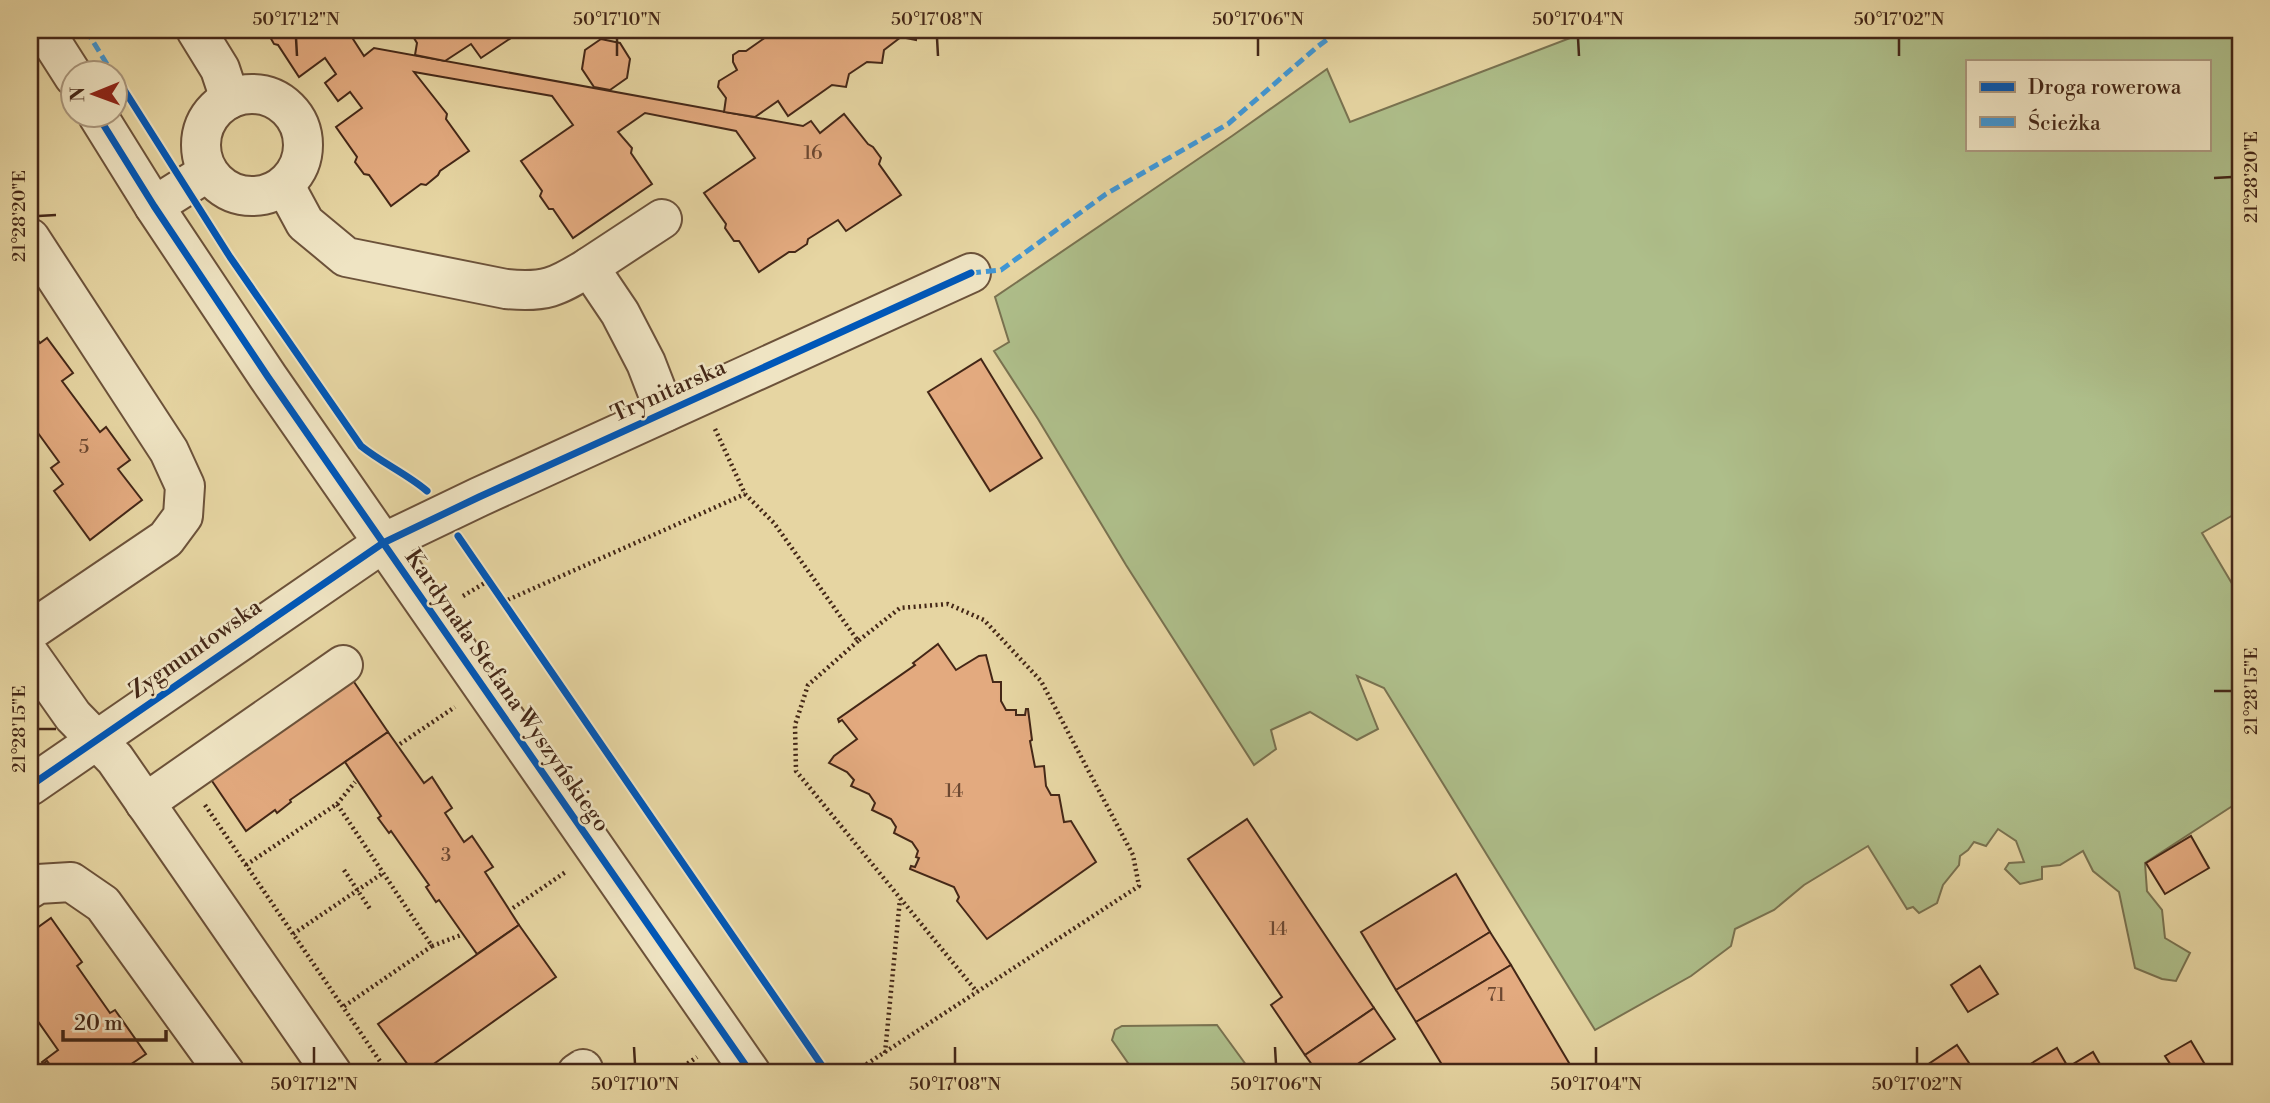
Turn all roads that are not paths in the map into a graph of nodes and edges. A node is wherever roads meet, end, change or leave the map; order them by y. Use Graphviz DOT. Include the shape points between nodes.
graph roads {
  1 [pos="44,30"];
  2 [pos="196,30"];
  3 [pos="63,60"];
  4 [pos="230,99"];
  5 [pos="107,130"];
  6 [pos="208,172"];
  7 [pos="285,186"];
  8 [pos="154,206"];
  9 [pos="662,219"];
  10 [pos="30,238"];
  11 [pos="589,267"];
  12 [pos="971,273"];
  13 [pos="666,412"];
  14 [pos="383,543"];
  15 [pos="30,632"];
  16 [pos="30,655"];
  17 [pos="343,665"];
  18 [pos="97,740"];
  19 [pos="30,786"];
  20 [pos="145,803"];
  21 [pos="30,890"];
  22 [pos="225,1073"];
  23 [pos="332,1073"];
  24 [pos="751,1073"];
  1 -- 3 [label="street"];
  2 -- 4 [label="street" via="220,69"];
  4 -- 6 [label="street" via="212,114 201,136"];
  4 -- 7 [label="street" via="262,94 290,110 299,123 303,155"];
  5 -- 8 [label="street, Kardynała Stefana Wyszyńskiego"];
  6 -- 7 [label="street" via="228,191 243,196 259,197"];
  6 -- 8 [label="street"];
  7 -- 11 [label="street" via="305,223 346,257 533,292 561,285"];
  8 -- 14 [label="street, Kardynała Stefana Wyszyńskiego"];
  9 -- 11 [label="street"];
  10 -- 15 [label="street" via="169,451 185,486 183,516 166,539"];
  11 -- 13 [label="street" via="621,313"];
  12 -- 13 [label="street, Trynitarska"];
  13 -- 14 [label="street, Trynitarska"];
  14 -- 18 [label="street, Zygmuntowska"];
  14 -- 24 [label="street, Kardynała Stefana Wyszyńskiego"];
  16 -- 18 [label="street" via="73,716"];
  17 -- 20 [label="street"];
  18 -- 19 [label="street, Zygmuntowska"];
  18 -- 20 [label="street"];
  20 -- 23 [label="street"];
  21 -- 22 [label="street" via="38,884 71,882 103,904"];
}
